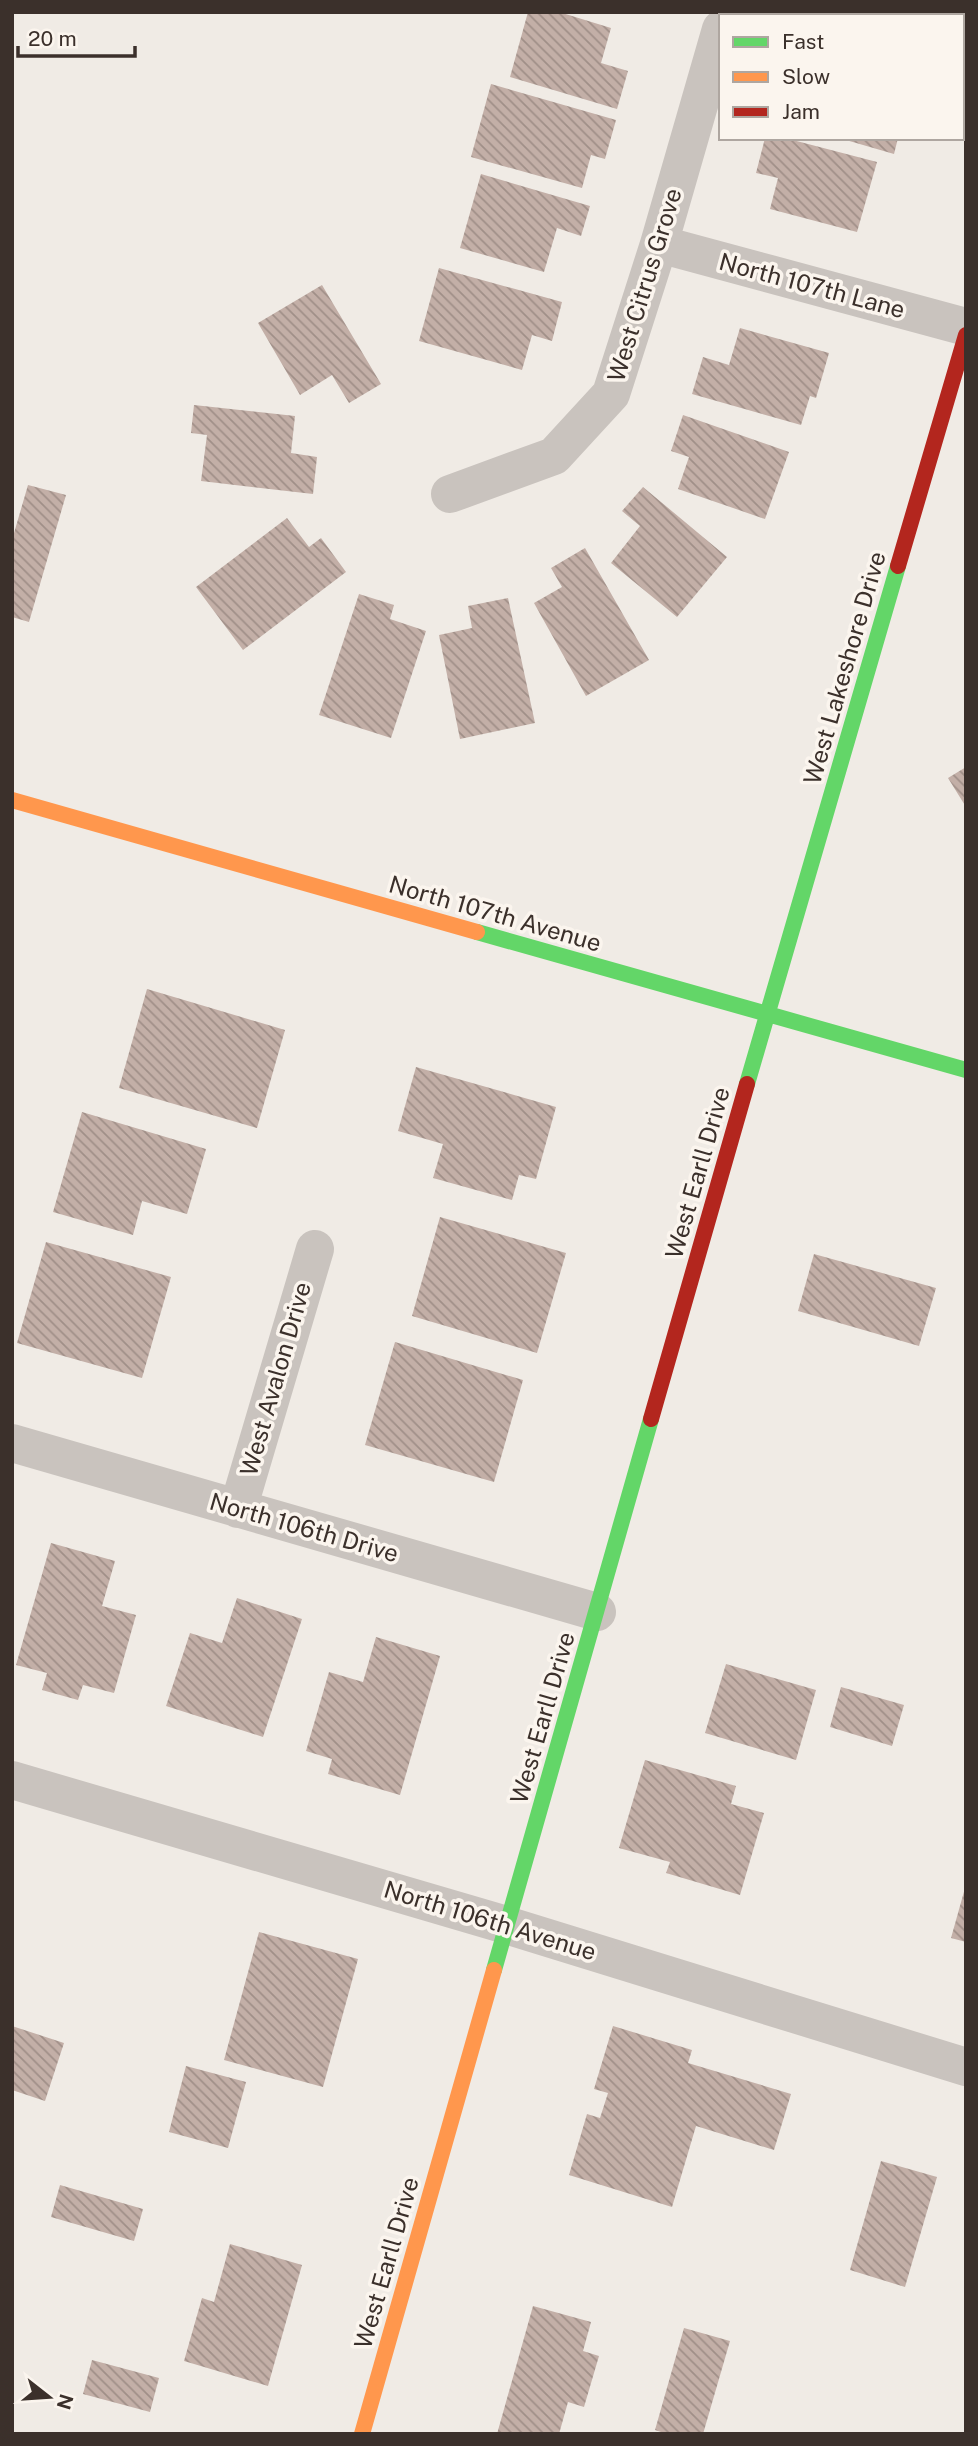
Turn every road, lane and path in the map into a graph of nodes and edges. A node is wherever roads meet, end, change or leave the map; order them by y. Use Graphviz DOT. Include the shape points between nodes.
graph roads {
  1 [pos="719,36"];
  2 [pos="659,244"];
  3 [pos="966,327"];
  4 [pos="966,335"];
  5 [pos="450,494"];
  6 [pos="12,800"];
  7 [pos="767,1015"];
  8 [pos="966,1070"];
  9 [pos="314,1249"];
  10 [pos="12,1444"];
  11 [pos="238,1509"];
  12 [pos="597,1612"];
  13 [pos="12,1780"];
  14 [pos="506,1925"];
  15 [pos="966,2067"];
  16 [pos="362,2434"];
  1 -- 2 [label="street, West Citrus Grove"];
  2 -- 3 [label="street, North 107th Lane"];
  2 -- 5 [label="street, West Citrus Grove" via="611,394 554,456"];
  4 -- 7 [label="street, West Lakeshore Drive"];
  6 -- 7 [label="street, North 107th Avenue"];
  7 -- 8 [label="street, North 107th Avenue"];
  7 -- 12 [label="street, West Earll Drive"];
  9 -- 11 [label="street, West Avalon Drive"];
  10 -- 11 [label="street, North 106th Drive"];
  11 -- 12 [label="street, North 106th Drive"];
  12 -- 14 [label="street, West Earll Drive"];
  13 -- 14 [label="street, North 106th Avenue"];
  14 -- 15 [label="street, North 106th Avenue"];
  14 -- 16 [label="street, West Earll Drive"];
}
